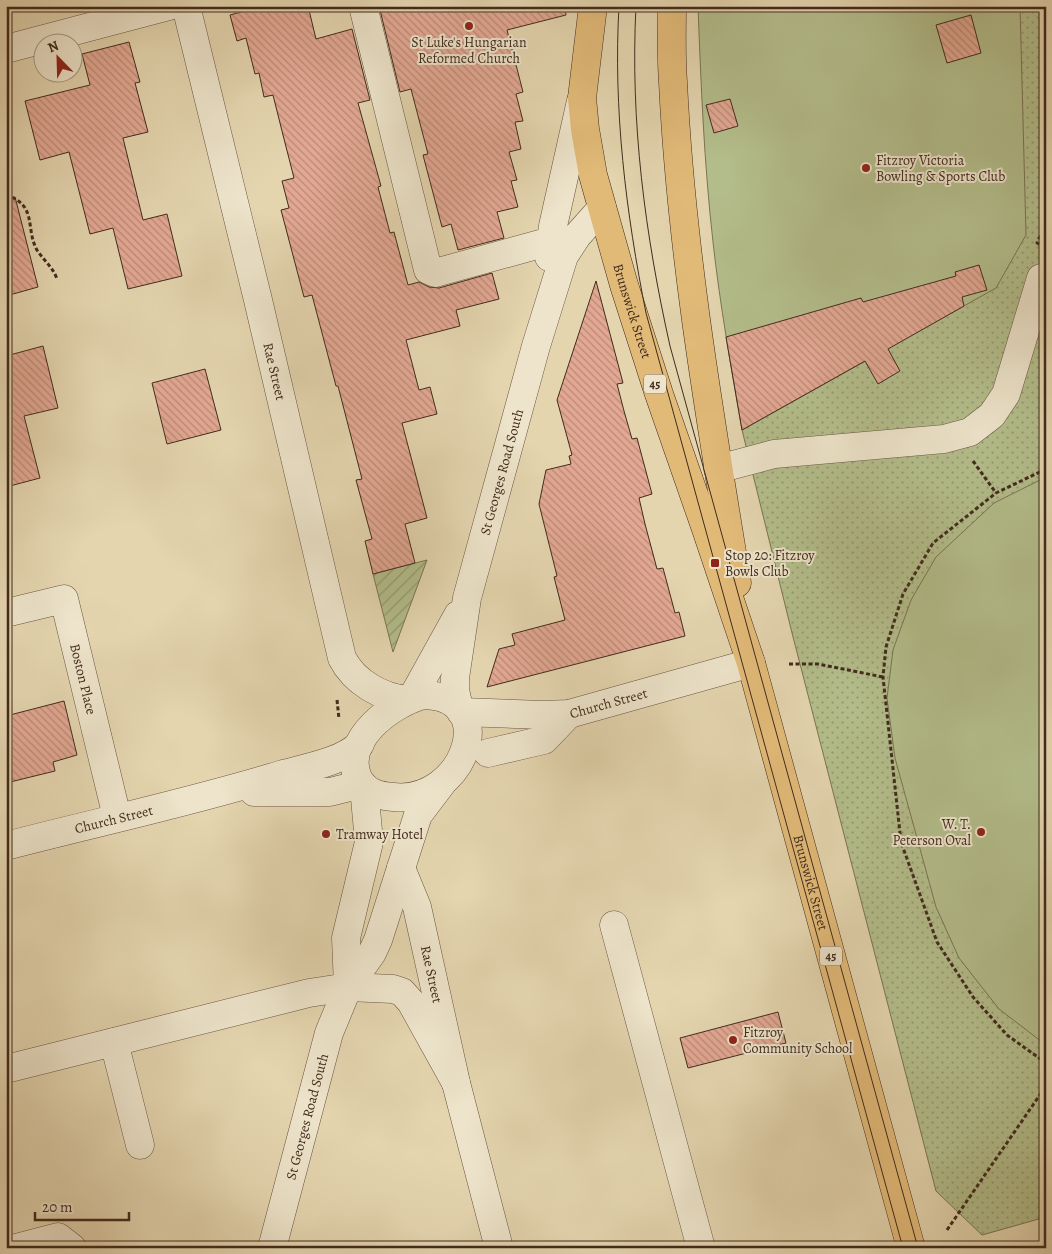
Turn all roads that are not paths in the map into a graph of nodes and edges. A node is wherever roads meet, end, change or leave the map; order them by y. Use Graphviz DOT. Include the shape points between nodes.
graph roads {
  1 [pos="169,6"];
  2 [pos="186,6"];
  3 [pos="363,6"];
  4 [pos="593,6"];
  5 [pos="672,6"];
  6 [pos="6,50"];
  7 [pos="582,98"];
  8 [pos="602,208"];
  9 [pos="551,240"];
  10 [pos="1041,278"];
  11 [pos="536,346"];
  12 [pos="718,469"];
  13 [pos="467,598"];
  14 [pos="6,613"];
  15 [pos="750,664"];
  16 [pos="410,699"];
  17 [pos="460,710"];
  18 [pos="569,714"];
  19 [pos="360,744"];
  20 [pos="488,753"];
  21 [pos="443,782"];
  22 [pos="363,786"];
  23 [pos="222,792"];
  24 [pos="117,817"];
  25 [pos="6,846"];
  26 [pos="401,868"];
  27 [pos="614,926"];
  28 [pos="348,987"];
  29 [pos="114,1042"];
  30 [pos="6,1069"];
  31 [pos="456,1083"];
  32 [pos="140,1145"];
  33 [pos="16,1248"];
  34 [pos="72,1248"];
  35 [pos="272,1248"];
  36 [pos="499,1248"];
  37 [pos="701,1248"];
  38 [pos="911,1248"];
  1 -- 6 [label="street"];
  2 -- 16 [label="street, Rae Street" via="342,658 347,667 375,691 393,698"];
  3 -- 9 [label="street" via="428,270 435,273"];
  4 -- 7 [label="highway, 45"];
  5 -- 12 [label="highway, Brunswick Street / 45" via="673,81 688,260"];
  7 -- 8 [label="highway, Brunswick Street / 45" via="593,176"];
  7 -- 9 [label="street, St Georges Road South"];
  8 -- 11 [label="street, St Georges Road South" via="564,256"];
  8 -- 15 [label="highway, Brunswick Street / 45" via="658,394"];
  9 -- 11 [label="street, St Georges Road South"];
  10 -- 12 [label="street" via="1006,394 992,415 970,432 944,439 774,454"];
  11 -- 13 [label="street, St Georges Road South"];
  12 -- 15 [label="highway, Brunswick Street / 45"];
  13 -- 16 [label="street, St Georges Road South"];
  13 -- 17 [label="street, St Georges Road South" via="455,678"];
  14 -- 24 [label="street, Boston Place" via="64,599"];
  15 -- 18 [label="street, Church Street"];
  15 -- 38 [label="highway, Brunswick Street / 45"];
  16 -- 17 [label="street" via="435,696"];
  16 -- 19 [label="street" via="370,728"];
  17 -- 18 [label="street, Church Street" via="543,716"];
  17 -- 21 [label="street" via="467,732 466,749"];
  18 -- 20 [label="street" via="544,740"];
  19 -- 22 [label="street" via="354,765"];
  19 -- 23 [label="street, Church Street" via="329,761"];
  21 -- 22 [label="street" via="429,792 397,798 378,795"];
  21 -- 26 [label="street, St Georges Road South" via="418,815"];
  22 -- 23 [label="street, Church Street" via="330,792"];
  22 -- 28 [label="street, St Georges Road South" via="369,842 346,938"];
  23 -- 24 [label="street, Church Street"];
  24 -- 25 [label="street, Church Street"];
  26 -- 28 [label="street, St Georges Road South" via="378,940"];
  26 -- 31 [label="street, Rae Street" via="416,907"];
  27 -- 37 [label="street"];
  28 -- 29 [label="street" via="309,993"];
  28 -- 31 [label="street, Rae Street" via="402,992 411,1002"];
  28 -- 35 [label="street, St Georges Road South" via="323,1053"];
  29 -- 30 [label="street"];
  29 -- 32 [label="street"];
  31 -- 36 [label="street, Rae Street"];
  33 -- 34 [label="street" via="58,1237"];
}
